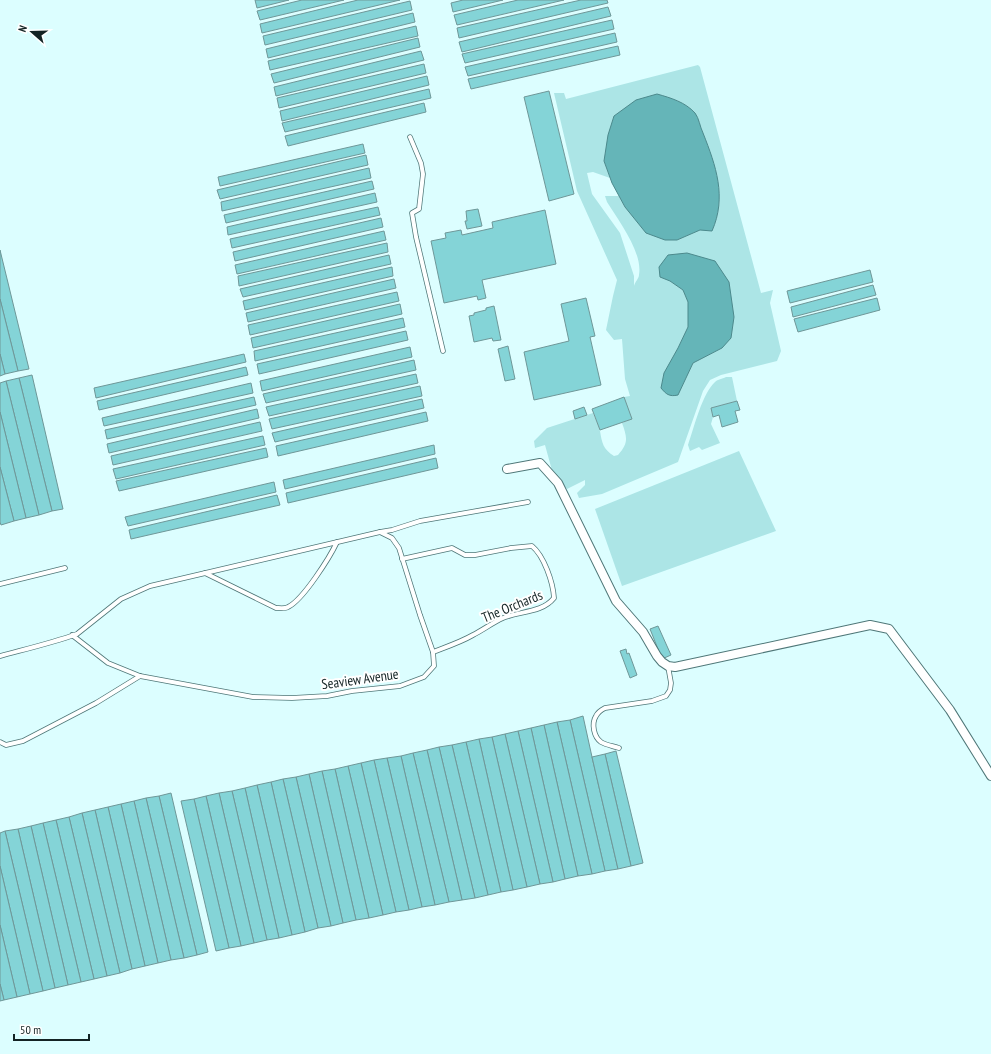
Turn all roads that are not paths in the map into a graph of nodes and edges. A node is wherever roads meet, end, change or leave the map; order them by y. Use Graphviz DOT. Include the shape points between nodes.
graph roads {
  1 [pos="410,137"];
  2 [pos="442,351"];
  3 [pos="507,469"];
  4 [pos="528,502"];
  5 [pos="380,532"];
  6 [pos="337,542"];
  7 [pos="402,559"];
  8 [pos="65,568"];
  9 [pos="205,573"];
  10 [pos="0,584"];
  11 [pos="72,635"];
  12 [pos="432,652"];
  13 [pos="0,656"];
  14 [pos="668,666"];
  15 [pos="140,676"];
  16 [pos="0,742"];
  17 [pos="619,748"];
  18 [pos="991,776"];
  1 -- 2 [label="lane" via="423,174 419,209 412,213"];
  3 -- 14 [label="street" via="540,463 558,483 616,601 644,632 657,656"];
  4 -- 5 [label="lane" via="420,521"];
  5 -- 6 [label="lane"];
  5 -- 7 [label="lane, Seaview Avenue" via="392,538 399,548"];
  6 -- 9 [label="lane"];
  6 -- 9 [label="lane" via="299,599 288,608 276,608"];
  7 -- 12 [label="lane, Seaview Avenue"];
  7 -- 12 [label="lane, The Orchards" via="452,548 465,555 475,555 532,546 538,551 554,588 554,598 549,605 504,618 473,636"];
  8 -- 10 [label="lane"];
  9 -- 11 [label="lane" via="150,586 121,599 77,634"];
  11 -- 13 [label="lane"];
  11 -- 15 [label="lane, Seaview Avenue" via="108,663"];
  12 -- 15 [label="lane, Seaview Avenue" via="434,666 424,677 400,686 327,696 253,697"];
  14 -- 17 [label="lane" via="671,683 666,696 652,701 605,708 595,717 596,736 600,742"];
  14 -- 18 [label="street" via="675,667 870,625 889,629 950,710"];
  15 -- 16 [label="lane" via="96,703 23,741 6,745"];
}
